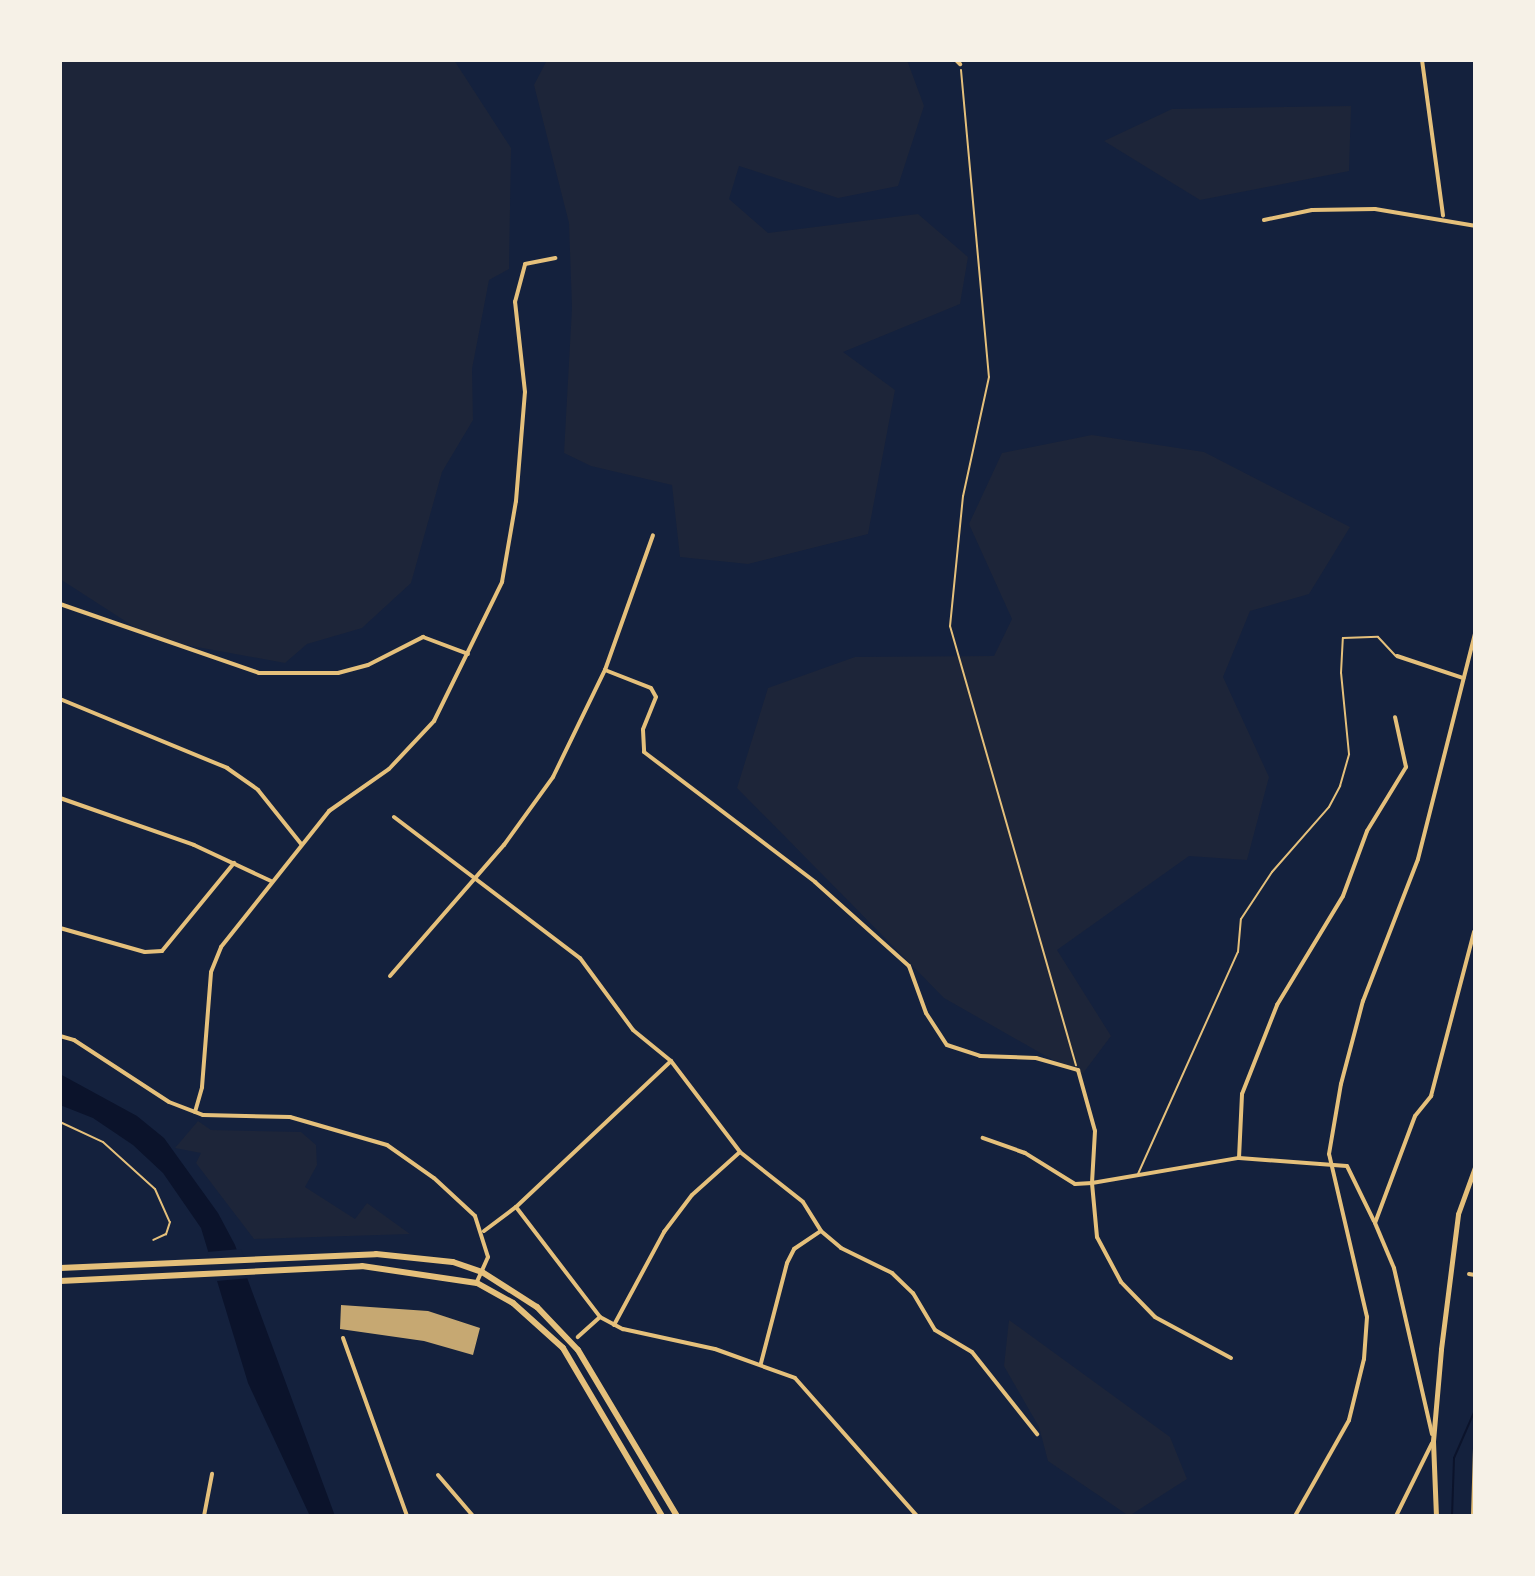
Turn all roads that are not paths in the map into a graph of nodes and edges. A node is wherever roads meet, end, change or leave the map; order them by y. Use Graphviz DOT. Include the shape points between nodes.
graph roads {
  1 [pos="1422,60"];
  2 [pos="1443,217"];
  3 [pos="1264,220"];
  4 [pos="1475,226"];
  5 [pos="555,258"];
  6 [pos="653,535"];
  7 [pos="60,604"];
  8 [pos="1475,634"];
  9 [pos="468,654"];
  10 [pos="1397,656"];
  11 [pos="605,670"];
  12 [pos="1463,678"];
  13 [pos="60,699"];
  14 [pos="1395,717"];
  15 [pos="60,798"];
  16 [pos="394,817"];
  17 [pos="302,845"];
  18 [pos="234,863"];
  19 [pos="473,880"];
  20 [pos="271,881"];
  21 [pos="60,928"];
  22 [pos="1475,930"];
  23 [pos="390,976"];
  24 [pos="60,1036"];
  25 [pos="671,1061"];
  26 [pos="195,1112"];
  27 [pos="983,1138"];
  28 [pos="740,1152"];
  29 [pos="1239,1158"];
  30 [pos="1332,1167"];
  31 [pos="1475,1167"];
  32 [pos="1138,1174"];
  33 [pos="1092,1183"];
  34 [pos="516,1207"];
  35 [pos="1375,1223"];
  36 [pos="484,1231"];
  37 [pos="821,1231"];
  38 [pos="60,1268"];
  39 [pos="482,1272"];
  40 [pos="60,1281"];
  41 [pos="477,1283"];
  42 [pos="600,1317"];
  43 [pos="614,1325"];
  44 [pos="578,1337"];
  45 [pos="343,1338"];
  46 [pos="1231,1358"];
  47 [pos="761,1363"];
  48 [pos="1037,1434"];
  49 [pos="1433,1441"];
  50 [pos="1475,1449"];
  51 [pos="212,1474"];
  52 [pos="438,1475"];
  53 [pos="204,1516"];
  54 [pos="407,1516"];
  55 [pos="473,1516"];
  56 [pos="662,1516"];
  57 [pos="677,1516"];
  58 [pos="917,1516"];
  59 [pos="1295,1516"];
  60 [pos="1396,1516"];
  61 [pos="1436,1516"];
  62 [pos="1473,1516"];
  1 -- 2 [label="street"];
  2 -- 3 [label="street" via="1359,209 1312,210"];
  2 -- 4 [label="street"];
  5 -- 9 [label="street" via="525,264 515,302 525,392 516,501 502,582"];
  6 -- 11 [label="street"];
  7 -- 9 [label="street" via="259,673 338,673 368,665 423,637"];
  8 -- 12 [label="street"];
  9 -- 17 [label="street" via="434,721 389,769 329,811"];
  10 -- 12 [label="street"];
  10 -- 32 [label="lane" via="1378,637 1352,633 1343,638 1349,754 1340,786 1241,919 1238,952"];
  11 -- 19 [label="street" via="553,777"];
  11 -- 33 [label="street" via="651,688 656,697 643,730 644,752 815,882 909,966 926,1013 947,1045 980,1056 1036,1058 1078,1070 1095,1131"];
  12 -- 30 [label="street" via="1418,859 1394,913 1348,1056 1329,1154"];
  13 -- 17 [label="street" via="227,768 258,790"];
  14 -- 29 [label="street" via="1406,767 1367,831 1343,896 1277,1005 1242,1094"];
  15 -- 18 [label="street"];
  16 -- 19 [label="street"];
  17 -- 20 [label="street"];
  18 -- 20 [label="street"];
  18 -- 21 [label="street" via="162,951 145,952"];
  19 -- 23 [label="street"];
  19 -- 25 [label="street" via="580,958 633,1030"];
  20 -- 26 [label="street" via="221,947 211,972 202,1087"];
  22 -- 35 [label="street" via="1431,1096 1415,1116"];
  24 -- 26 [label="street"];
  25 -- 28 [label="street"];
  25 -- 34 [label="street"];
  26 -- 36 [label="street" via="290,1117 377,1140 457,1196"];
  27 -- 33 [label="street" via="1025,1153 1075,1184"];
  28 -- 37 [label="street" via="803,1202"];
  28 -- 43 [label="street" via="692,1195 664,1232"];
  29 -- 30 [label="street"];
  29 -- 32 [label="street"];
  30 -- 35 [label="street" via="1347,1166"];
  30 -- 59 [label="street" via="1367,1317 1364,1359 1349,1420"];
  31 -- 49 [label="street" via="1458,1214"];
  32 -- 33 [label="street"];
  33 -- 46 [label="street" via="1097,1237 1129,1292 1155,1317"];
  34 -- 36 [label="street"];
  34 -- 42 [label="street"];
  35 -- 49 [label="street" via="1394,1268"];
  36 -- 39 [label="street" via="488,1257"];
  37 -- 47 [label="street" via="794,1249 780,1281"];
  37 -- 48 [label="street" via="841,1248 892,1273 913,1293 935,1330 972,1352"];
  38 -- 39 [label="main road" via="258,1255 376,1254 453,1262"];
  39 -- 41 [label="street"];
  39 -- 57 [label="main road" via="537,1307 578,1350"];
  40 -- 41 [label="main road" via="362,1266"];
  41 -- 56 [label="main road" via="513,1303 563,1348"];
  42 -- 43 [label="street"];
  42 -- 44 [label="street"];
  43 -- 47 [label="street"];
  45 -- 54 [label="street"];
  47 -- 58 [label="street" via="795,1378"];
  49 -- 60 [label="street"];
  49 -- 61 [label="street"];
  50 -- 62 [label="street"];
  51 -- 53 [label="street"];
  52 -- 55 [label="street"];
}
